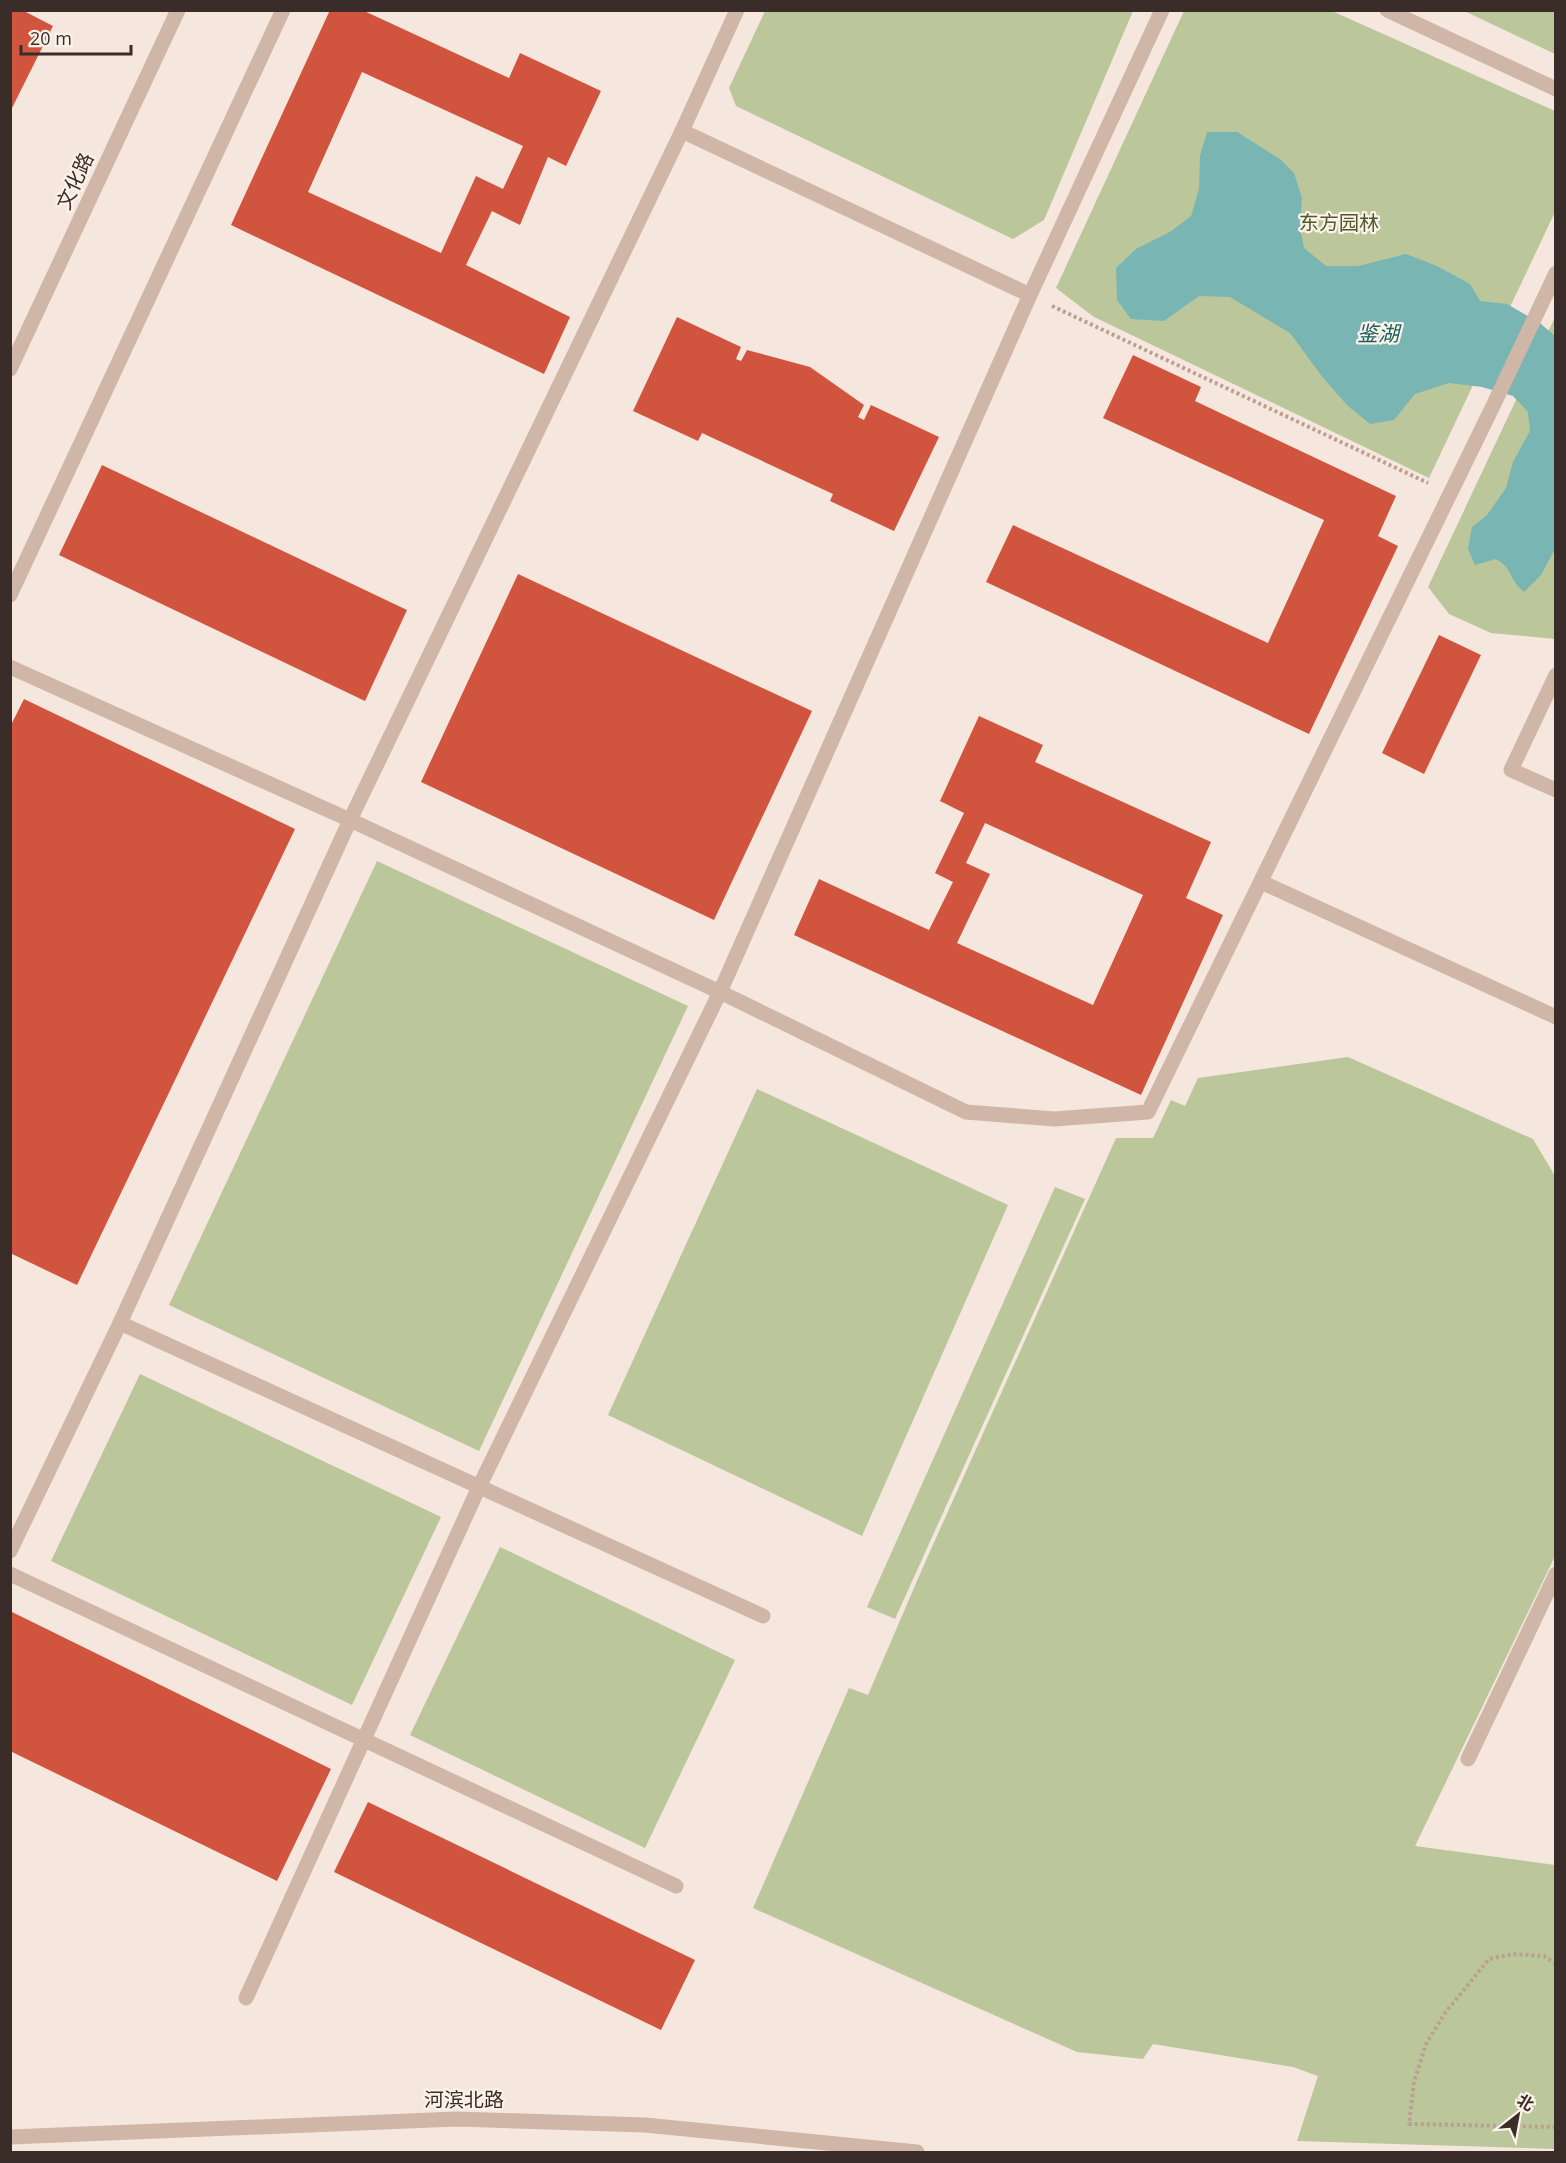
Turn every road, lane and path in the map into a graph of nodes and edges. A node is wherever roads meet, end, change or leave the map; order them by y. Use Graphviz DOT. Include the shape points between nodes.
graph roads {
  1 [pos="178,10"];
  2 [pos="283,10"];
  3 [pos="737,10"];
  4 [pos="1162,10"];
  5 [pos="1387,10"];
  6 [pos="1556,89"];
  7 [pos="682,131"];
  8 [pos="1556,273"];
  9 [pos="1030,295"];
  10 [pos="10,369"];
  11 [pos="1450,493"];
  12 [pos="10,595"];
  13 [pos="10,667"];
  14 [pos="1556,675"];
  15 [pos="1556,790"];
  16 [pos="350,820"];
  17 [pos="1261,882"];
  18 [pos="720,992"];
  19 [pos="1556,1017"];
  20 [pos="120,1323"];
  21 [pos="479,1487"];
  22 [pos="10,1551"];
  23 [pos="10,1574"];
  24 [pos="1556,1574"];
  25 [pos="764,1616"];
  26 [pos="364,1741"];
  27 [pos="1468,1759"];
  28 [pos="676,1886"];
  29 [pos="1556,1964"];
  30 [pos="246,1998"];
  31 [pos="1556,2127"];
  32 [pos="10,2137"];
  33 [pos="917,2152"];
  1 -- 10 [label="street, 文化路"];
  2 -- 12 [label="street"];
  3 -- 7 [label="street"];
  4 -- 9 [label="street"];
  5 -- 6 [label="street"];
  7 -- 9 [label="street"];
  7 -- 16 [label="street"];
  8 -- 11 [label="street"];
  9 -- 11 [label="path"];
  9 -- 18 [label="street"];
  11 -- 17 [label="street"];
  13 -- 16 [label="street"];
  14 -- 15 [label="street" via="1511,770"];
  16 -- 18 [label="street"];
  16 -- 20 [label="street"];
  17 -- 18 [label="street" via="1148,1112 1054,1119 966,1112"];
  17 -- 19 [label="street"];
  18 -- 21 [label="street"];
  20 -- 21 [label="street"];
  20 -- 22 [label="street"];
  21 -- 25 [label="street"];
  21 -- 26 [label="street"];
  23 -- 26 [label="street"];
  24 -- 27 [label="street"];
  26 -- 28 [label="street"];
  26 -- 30 [label="street"];
  29 -- 31 [label="path" via="1534,1955 1490,1959 1445,2013 1426,2044 1414,2082 1410,2124"];
  32 -- 33 [label="street, 河滨北路" via="457,2119 645,2126"];
}
